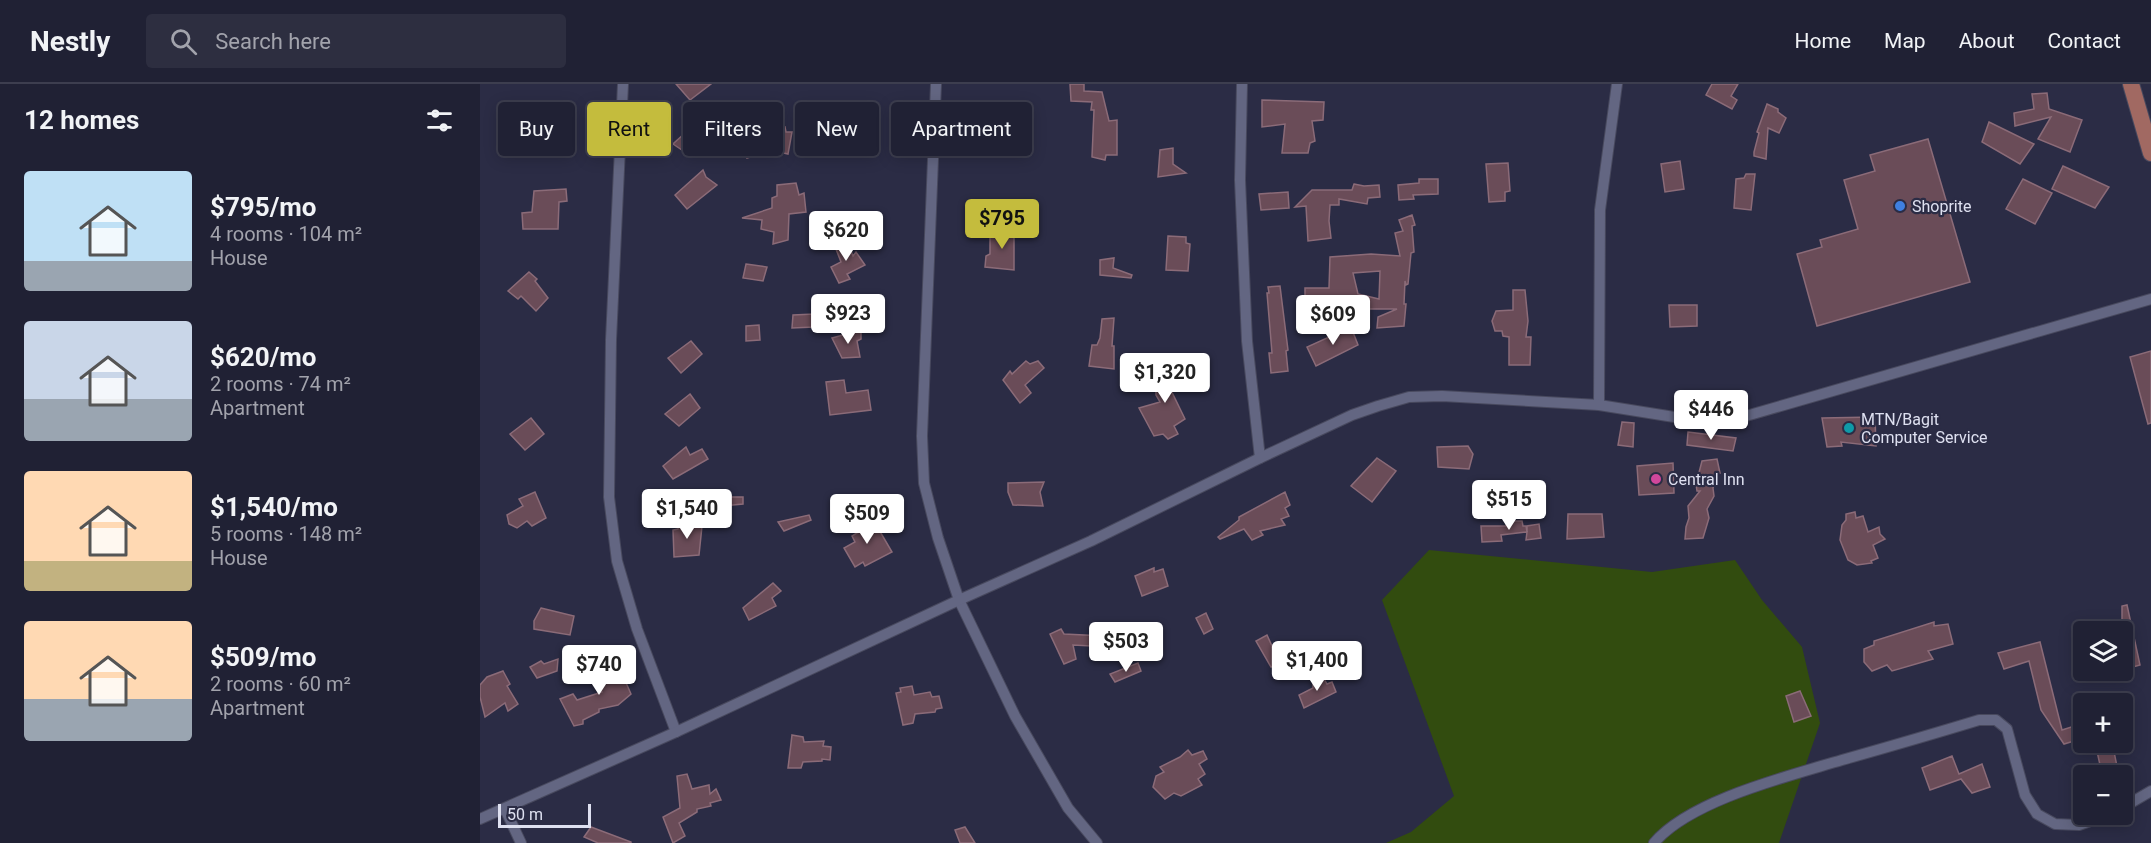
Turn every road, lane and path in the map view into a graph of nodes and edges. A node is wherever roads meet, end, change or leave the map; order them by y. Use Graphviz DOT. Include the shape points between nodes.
graph roads {
  1 [pos="623,84"];
  2 [pos="936,84"];
  3 [pos="1242,84"];
  4 [pos="1617,84"];
  5 [pos="2131,84"];
  6 [pos="2151,153"];
  7 [pos="2151,299"];
  8 [pos="1599,405"];
  9 [pos="1260,458"];
  10 [pos="958,600"];
  11 [pos="676,732"];
  12 [pos="2151,791"];
  13 [pos="2133,802"];
  14 [pos="505,809"];
  15 [pos="480,819"];
  16 [pos="2073,825"];
  17 [pos="521,843"];
  18 [pos="1097,843"];
  19 [pos="1654,843"];
  1 -- 11 [label="street" via="611,340 609,497 617,561 637,629"];
  2 -- 10 [label="street" via="922,436 924,483"];
  3 -- 9 [label="street" via="1240,180 1247,341"];
  4 -- 8 [label="street" via="1600,210"];
  5 -- 6 [label="main road"];
  7 -- 8 [label="street" via="1739,418 1693,420"];
  8 -- 9 [label="street" via="1409,397 1352,415"];
  9 -- 10 [label="street" via="1091,541"];
  10 -- 11 [label="street"];
  10 -- 18 [label="street" via="1027,737 1068,808"];
  11 -- 14 [label="street"];
  12 -- 13 [label="street"];
  14 -- 15 [label="street"];
  14 -- 17 [label="street"];
  16 -- 19 [label="street" via="2055,824 2037,814 2025,795 2007,729 1996,720 1979,720 1752,787 1689,815"];
}
